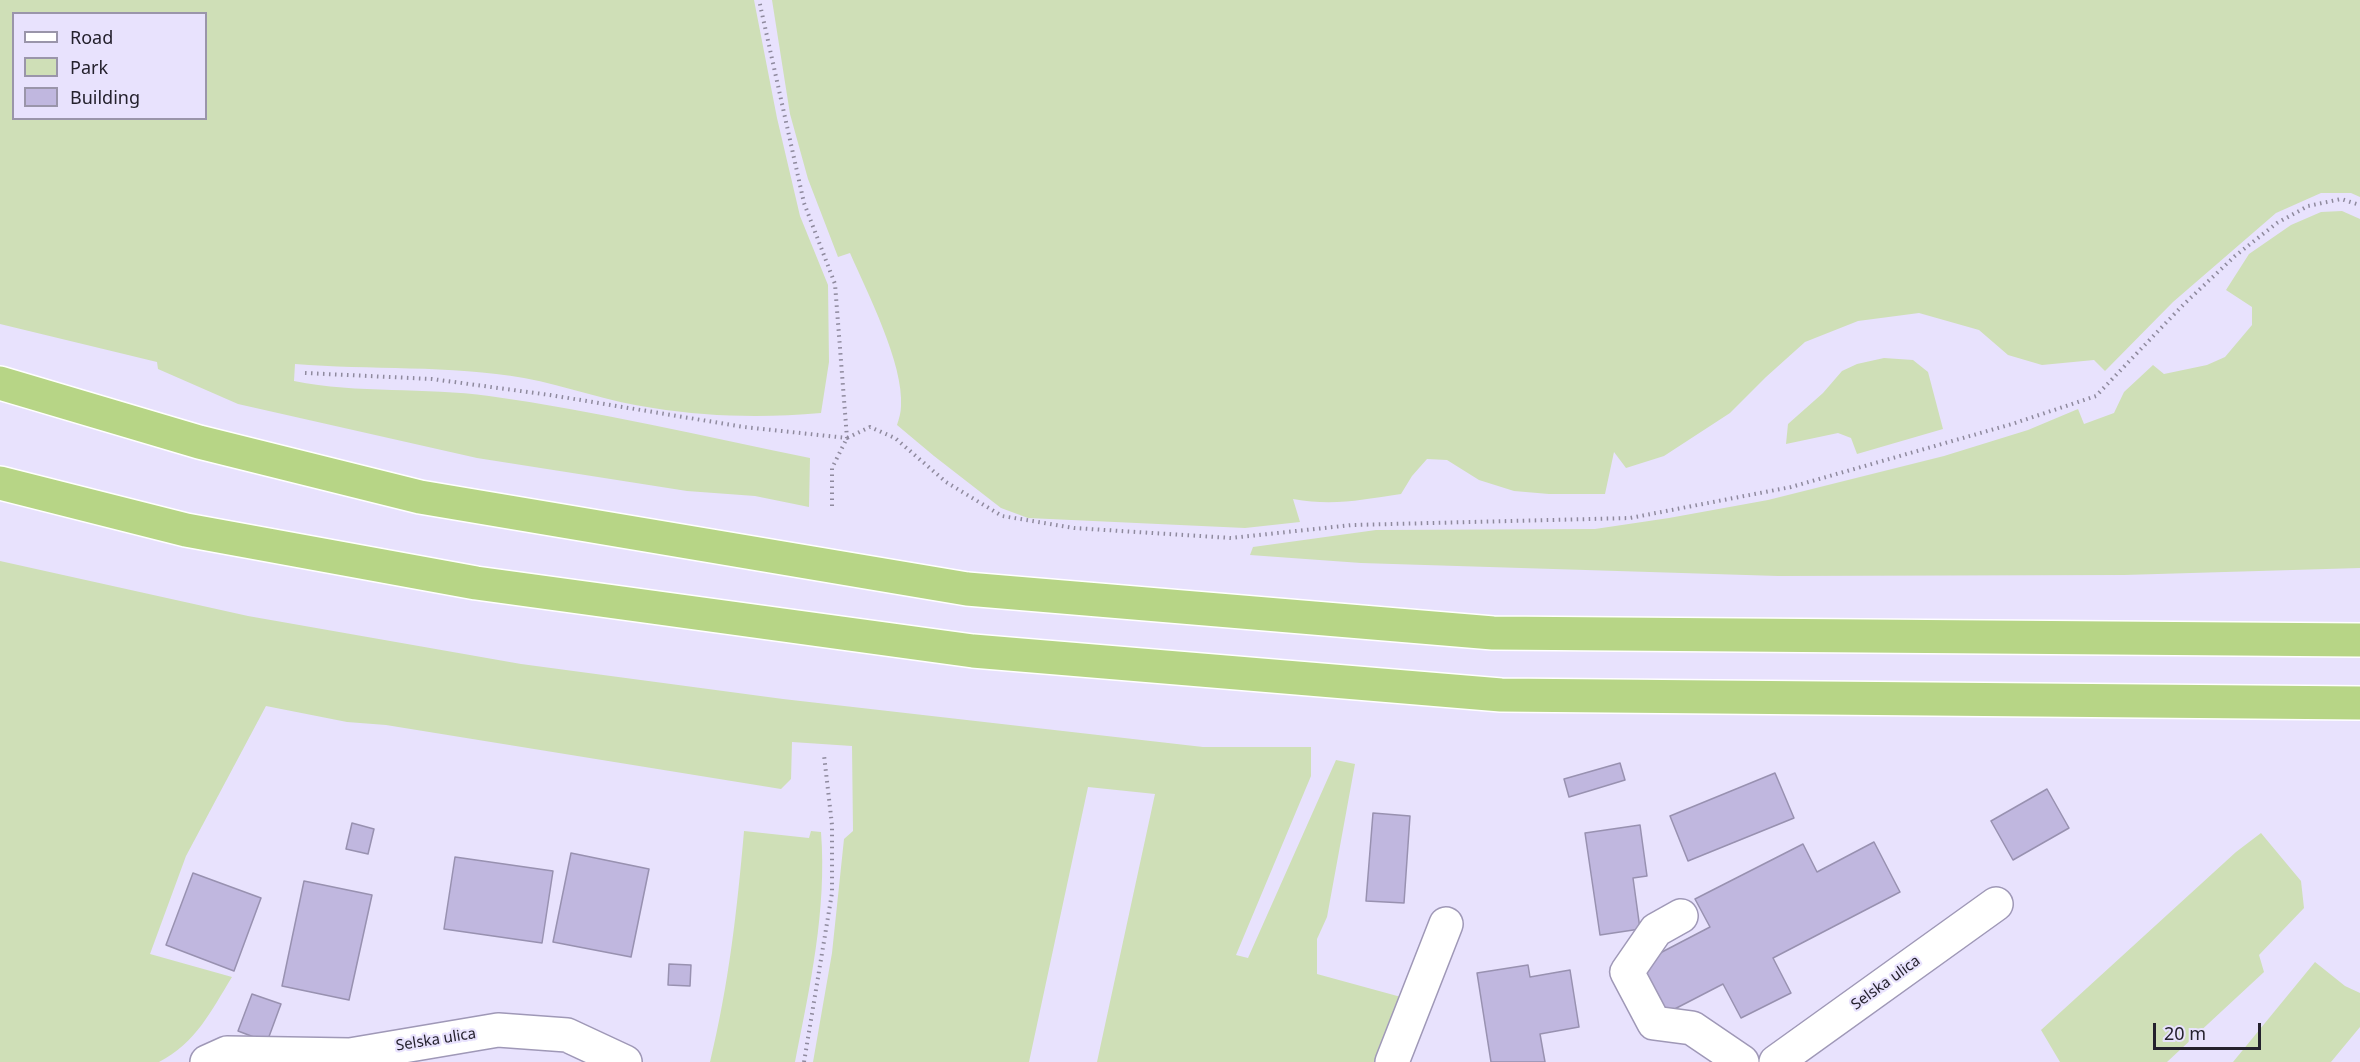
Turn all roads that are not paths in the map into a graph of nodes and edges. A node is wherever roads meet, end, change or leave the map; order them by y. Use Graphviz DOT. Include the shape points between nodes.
graph roads {
  1 [pos="0,383"];
  2 [pos="0,483"];
  3 [pos="2360,640"];
  4 [pos="2360,704"];
  5 [pos="1996,904"];
  6 [pos="1681,916"];
  7 [pos="1446,924"];
  8 [pos="207,1062"];
  9 [pos="625,1062"];
  10 [pos="1392,1062"];
  11 [pos="1742,1062"];
  12 [pos="1776,1062"];
  1 -- 3 [label="highway" via="199,442 420,497 967,589 1493,633"];
  2 -- 4 [label="highway" via="186,530 476,583 973,651 1501,695"];
  5 -- 12 [label="street, Selska ulica"];
  6 -- 11 [label="street" via="1656,930 1627,972 1654,1023 1692,1028"];
  7 -- 10 [label="street"];
  8 -- 9 [label="street, Selska ulica" via="227,1053 350,1055 498,1030 567,1035"];
}
